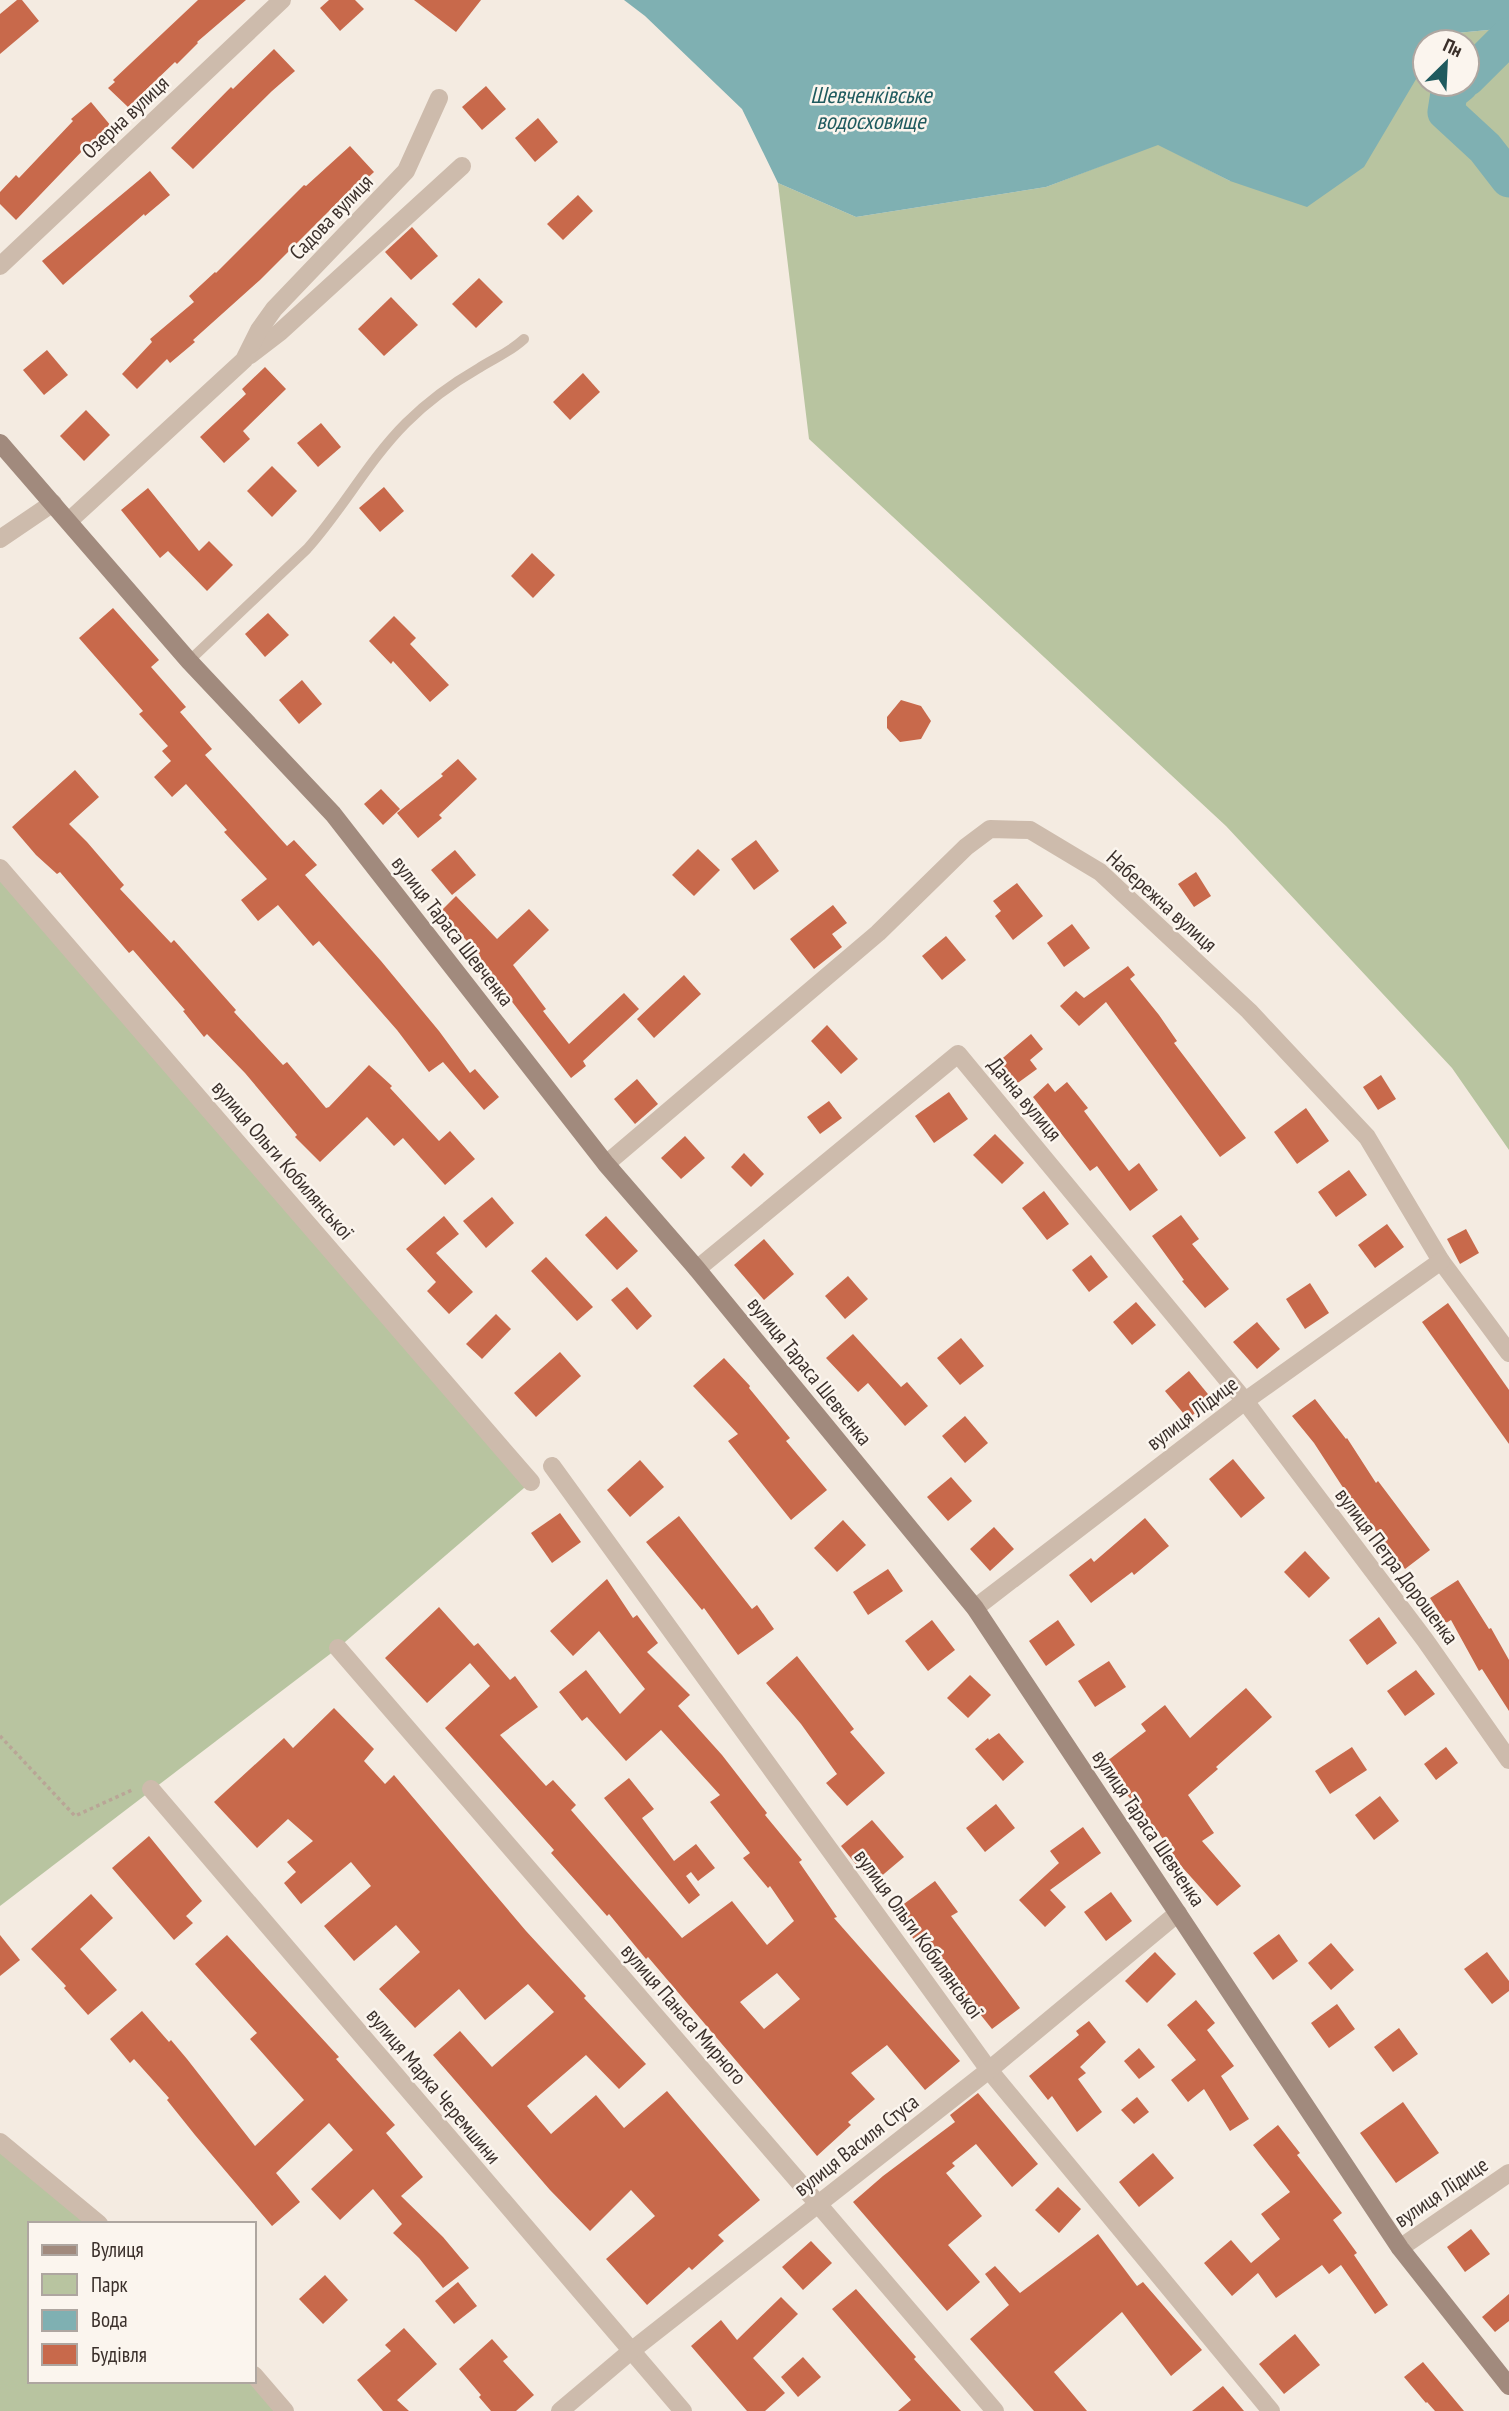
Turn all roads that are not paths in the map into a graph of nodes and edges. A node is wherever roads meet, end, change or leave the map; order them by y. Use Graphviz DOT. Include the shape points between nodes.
graph roads {
  1 [pos="282,0"];
  2 [pos="439,98"];
  3 [pos="462,166"];
  4 [pos="0,266"];
  5 [pos="524,339"];
  6 [pos="244,360"];
  7 [pos="0,443"];
  8 [pos="53,503"];
  9 [pos="69,521"];
  10 [pos="0,539"];
  11 [pos="190,661"];
  12 [pos="0,868"];
  13 [pos="606,1164"];
  14 [pos="1441,1261"];
  15 [pos="697,1269"];
  16 [pos="1509,1353"];
  17 [pos="1245,1401"];
  18 [pos="552,1466"];
  19 [pos="531,1482"];
  20 [pos="975,1608"];
  21 [pos="338,1648"];
  22 [pos="1509,1760"];
  23 [pos="151,1789"];
  24 [pos="1178,1913"];
  25 [pos="989,2070"];
  26 [pos="0,2142"];
  27 [pos="1509,2173"];
  28 [pos="818,2204"];
  29 [pos="97,2222"];
  30 [pos="1400,2248"];
  31 [pos="631,2351"];
  32 [pos="256,2377"];
  33 [pos="1509,2386"];
  34 [pos="285,2411"];
  35 [pos="560,2411"];
  36 [pos="683,2411"];
  37 [pos="995,2411"];
  38 [pos="1272,2411"];
  1 -- 4 [label="street, Озерна вулиця"];
  2 -- 6 [label="street, Садова вулиця" via="406,171 274,309"];
  3 -- 6 [label="street, Садова вулиця"];
  5 -- 11 [label="lane" via="443,390 405,424 307,550"];
  6 -- 9 [label="street, Садова вулиця"];
  7 -- 8 [label="main road, вулиця Тараса Шевченка"];
  8 -- 9 [label="main road, вулиця Тараса Шевченка"];
  8 -- 10 [label="street"];
  9 -- 11 [label="main road, вулиця Тараса Шевченка"];
  11 -- 13 [label="main road, вулиця Тараса Шевченка" via="333,814"];
  12 -- 19 [label="street, вулиця Ольги Кобилянської"];
  13 -- 14 [label="street, Набережна вулиця" via="878,933 965,847 990,830 1030,830 1100,872 1249,1011 1367,1137"];
  13 -- 15 [label="main road, вулиця Тараса Шевченка"];
  14 -- 16 [label="street, Набережна вулиця"];
  14 -- 17 [label="street, вулиця Лідице"];
  15 -- 17 [label="street, Дачна вулиця" via="958,1054"];
  15 -- 20 [label="main road, вулиця Тараса Шевченка"];
  17 -- 20 [label="street, вулиця Лідице"];
  17 -- 22 [label="street, вулиця Петра Дорошенка" via="1426,1640"];
  18 -- 25 [label="street, вулиця Ольги Кобилянської"];
  20 -- 24 [label="main road, вулиця Тараса Шевченка"];
  21 -- 28 [label="street, вулиця Панаса Мирного"];
  23 -- 31 [label="street, вулиця Марка Черемшини"];
  24 -- 25 [label="street, вулиця Василя Стуса"];
  24 -- 30 [label="main road, вулиця Тараса Шевченка"];
  25 -- 28 [label="street, вулиця Василя Стуса"];
  25 -- 38 [label="street, вулиця Ольги Кобилянської"];
  26 -- 29 [label="street"];
  27 -- 30 [label="street, вулиця Лідице"];
  28 -- 31 [label="street, вулиця Василя Стуса"];
  28 -- 37 [label="street, вулиця Панаса Мирного"];
  30 -- 33 [label="main road, вулиця Тараса Шевченка"];
  31 -- 35 [label="street, вулиця Василя Стуса"];
  31 -- 36 [label="street, вулиця Марка Черемшини"];
  32 -- 34 [label="street"];
}
